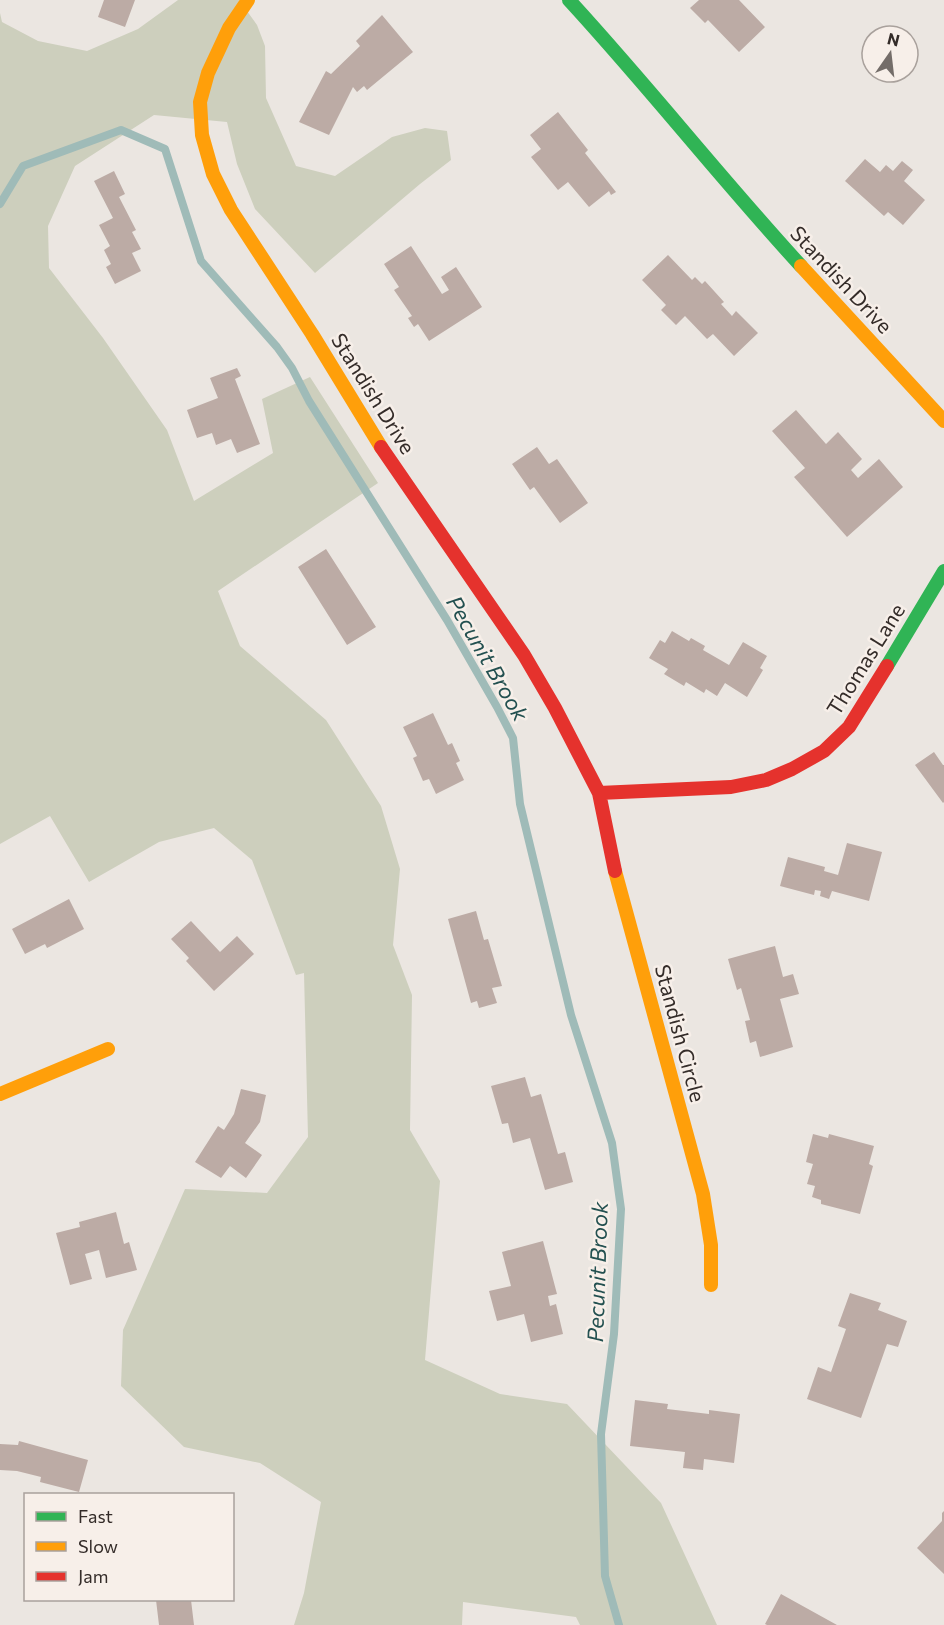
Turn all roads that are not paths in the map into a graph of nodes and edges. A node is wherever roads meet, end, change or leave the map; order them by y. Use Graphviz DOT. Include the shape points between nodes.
graph roads {
  1 [pos="248,0"];
  2 [pos="569,0"];
  3 [pos="944,421"];
  4 [pos="944,571"];
  5 [pos="599,793"];
  6 [pos="108,1048"];
  7 [pos="0,1094"];
  8 [pos="711,1285"];
  1 -- 5 [label="street, Standish Drive" via="207,73 200,102 202,135 213,174 231,210 373,436 524,655"];
  2 -- 3 [label="street, Standish Drive" via="758,219"];
  4 -- 5 [label="street, Thomas Lane" via="849,727 824,751 792,769 754,783"];
  5 -- 8 [label="street, Standish Circle" via="613,865 703,1194 711,1245"];
  6 -- 7 [label="street"];
}
